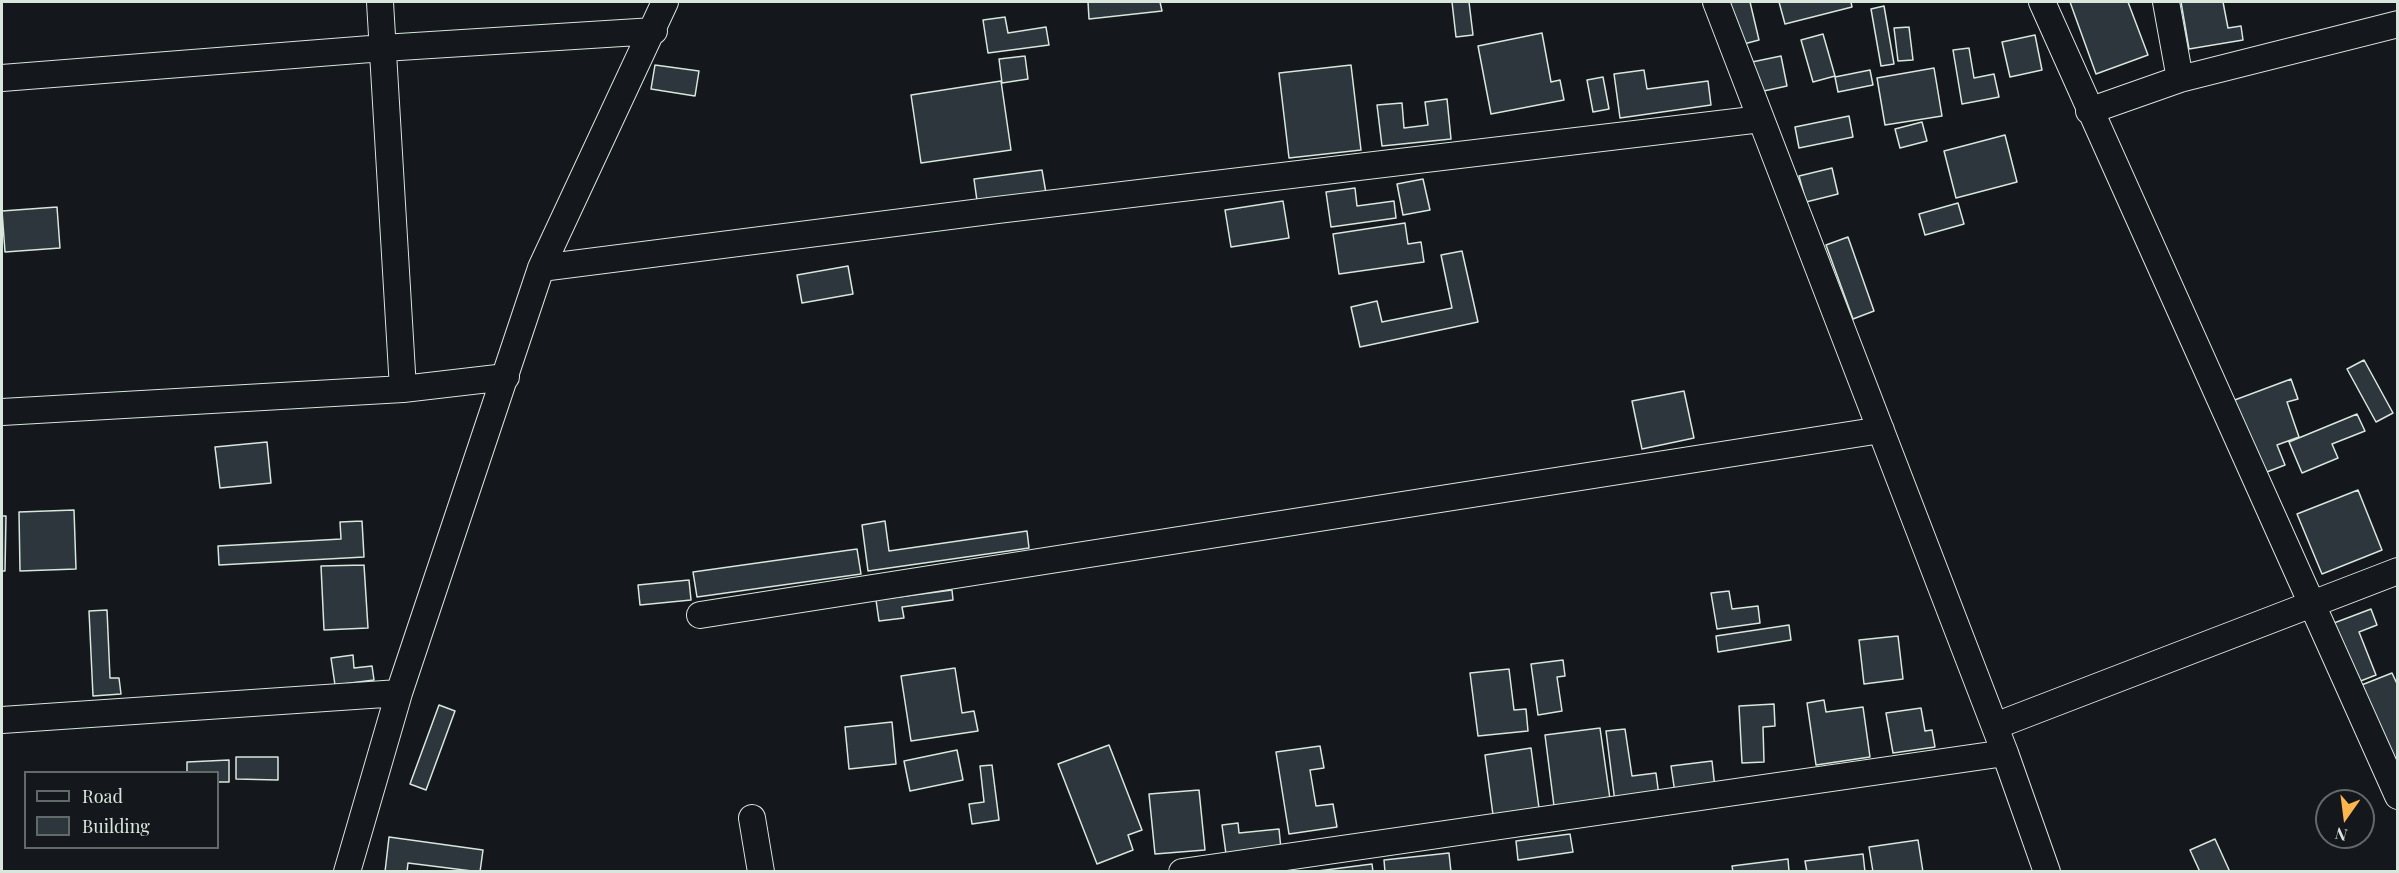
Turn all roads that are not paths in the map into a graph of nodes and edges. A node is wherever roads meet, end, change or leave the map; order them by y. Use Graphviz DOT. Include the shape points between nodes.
graph roads {
  1 [pos="380,2"];
  2 [pos="665,2"];
  3 [pos="1716,2"];
  4 [pos="2042,2"];
  5 [pos="2166,2"];
  6 [pos="2397,24"];
  7 [pos="654,31"];
  8 [pos="383,48"];
  9 [pos="2,78"];
  10 [pos="2180,79"];
  11 [pos="2089,111"];
  12 [pos="1761,119"];
  13 [pos="541,268"];
  14 [pos="506,377"];
  15 [pos="403,389"];
  16 [pos="2,412"];
  17 [pos="1881,430"];
  18 [pos="2397,571"];
  19 [pos="2312,604"];
  20 [pos="700,615"];
  21 [pos="399,693"];
  22 [pos="2,720"];
  23 [pos="1995,726"];
  24 [pos="2005,753"];
  25 [pos="2397,796"];
  26 [pos="752,818"];
  27 [pos="347,872"];
  28 [pos="761,872"];
  29 [pos="1182,872"];
  30 [pos="2047,872"];
  1 -- 8 [label="street"];
  2 -- 7 [label="street"];
  3 -- 12 [label="street"];
  4 -- 11 [label="street"];
  5 -- 10 [label="street"];
  6 -- 10 [label="street"];
  7 -- 8 [label="street"];
  7 -- 13 [label="street"];
  8 -- 9 [label="street"];
  8 -- 15 [label="street"];
  10 -- 11 [label="street"];
  11 -- 19 [label="street"];
  12 -- 13 [label="street"];
  12 -- 17 [label="street"];
  13 -- 14 [label="street"];
  14 -- 15 [label="street"];
  14 -- 21 [label="street"];
  15 -- 16 [label="street"];
  17 -- 20 [label="street"];
  17 -- 23 [label="street"];
  18 -- 19 [label="street"];
  19 -- 23 [label="street"];
  19 -- 25 [label="street"];
  21 -- 22 [label="street"];
  21 -- 27 [label="street"];
  23 -- 24 [label="street"];
  24 -- 29 [label="street"];
  24 -- 30 [label="street"];
  26 -- 28 [label="street"];
}
